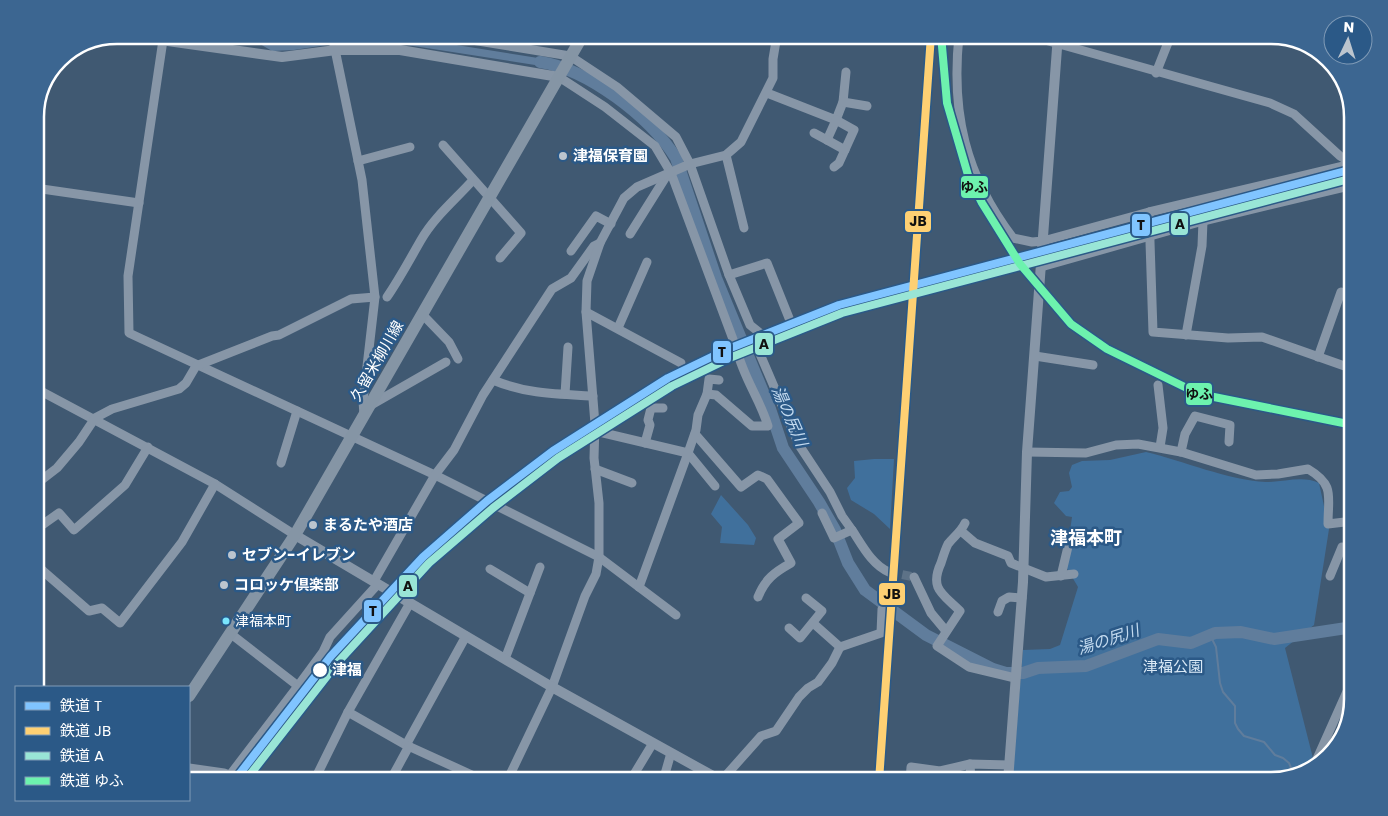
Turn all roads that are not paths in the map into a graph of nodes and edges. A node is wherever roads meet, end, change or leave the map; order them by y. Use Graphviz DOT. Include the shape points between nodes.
graph roads {
  1 [pos="162,44"];
  2 [pos="193,44"];
  3 [pos="334,44"];
  4 [pos="494,44"];
  5 [pos="578,44"];
  6 [pos="776,44"];
  7 [pos="958,44"];
  8 [pos="1058,44"];
  9 [pos="1072,44"];
  10 [pos="1167,44"];
  11 [pos="335,48"];
  12 [pos="570,57"];
  13 [pos="846,72"];
  14 [pos="561,73"];
  15 [pos="1156,73"];
  16 [pos="767,93"];
  17 [pos="843,102"];
  18 [pos="867,106"];
  19 [pos="836,120"];
  20 [pos="814,134"];
  21 [pos="828,140"];
  22 [pos="443,145"];
  23 [pos="410,147"];
  24 [pos="844,150"];
  25 [pos="726,155"];
  26 [pos="1344,159"];
  27 [pos="358,161"];
  28 [pos="690,164"];
  29 [pos="1344,166"];
  30 [pos="834,167"];
  31 [pos="669,174"];
  32 [pos="473,180"];
  33 [pos="1344,187"];
  34 [pos="44,189"];
  35 [pos="490,196"];
  36 [pos="139,203"];
  37 [pos="1148,212"];
  38 [pos="1204,221"];
  39 [pos="611,224"];
  40 [pos="744,228"];
  41 [pos="630,234"];
  42 [pos="1150,237"];
  43 [pos="1043,241"];
  44 [pos="600,243"];
  45 [pos="571,252"];
  46 [pos="500,258"];
  47 [pos="647,262"];
  48 [pos="1041,267"];
  49 [pos="729,275"];
  50 [pos="1344,293"];
  51 [pos="375,297"];
  52 [pos="387,297"];
  53 [pos="586,312"];
  54 [pos="422,314"];
  55 [pos="789,318"];
  56 [pos="618,328"];
  57 [pos="1186,335"];
  58 [pos="568,347"];
  59 [pos="1035,356"];
  60 [pos="1318,357"];
  61 [pos="458,359"];
  62 [pos="446,362"];
  63 [pos="681,362"];
  64 [pos="1093,365"];
  65 [pos="196,366"];
  66 [pos="1344,366"];
  67 [pos="493,380"];
  68 [pos="719,380"];
  69 [pos="1158,385"];
  70 [pos="44,392"];
  71 [pos="565,394"];
  72 [pos="708,394"];
  73 [pos="593,396"];
  74 [pos="371,405"];
  75 [pos="663,408"];
  76 [pos="297,412"];
  77 [pos="364,416"];
  78 [pos="95,418"];
  79 [pos="595,431"];
  80 [pos="695,434"];
  81 [pos="352,436"];
  82 [pos="1229,442"];
  83 [pos="645,443"];
  84 [pos="148,446"];
  85 [pos="1160,447"];
  86 [pos="1027,452"];
  87 [pos="1181,452"];
  88 [pos="688,453"];
  89 [pos="281,463"];
  90 [pos="595,469"];
  91 [pos="435,475"];
  92 [pos="44,478"];
  93 [pos="632,482"];
  94 [pos="216,484"];
  95 [pos="715,486"];
  96 [pos="822,513"];
  97 [pos="1344,522"];
  98 [pos="44,524"];
  99 [pos="852,530"];
  100 [pos="1071,534"];
  101 [pos="295,535"];
  102 [pos="1344,548"];
  103 [pos="599,557"];
  104 [pos="540,567"];
  105 [pos="1024,568"];
  106 [pos="490,569"];
  107 [pos="44,572"];
  108 [pos="890,572"];
  109 [pos="1074,574"];
  110 [pos="1061,576"];
  111 [pos="1330,576"];
  112 [pos="914,578"];
  113 [pos="377,582"];
  114 [pos="639,587"];
  115 [pos="530,593"];
  116 [pos="758,597"];
  117 [pos="806,598"];
  118 [pos="1022,598"];
  119 [pos="410,603"];
  120 [pos="882,609"];
  121 [pos="998,612"];
  122 [pos="676,615"];
  123 [pos="813,623"];
  124 [pos="789,628"];
  125 [pos="946,631"];
  126 [pos="231,634"];
  127 [pos="466,636"];
  128 [pos="840,647"];
  129 [pos="505,659"];
  130 [pos="1015,678"];
  131 [pos="298,686"];
  132 [pos="552,686"];
  133 [pos="190,695"];
  134 [pos="1344,698"];
  135 [pos="348,712"];
  136 [pos="653,743"];
  137 [pos="408,746"];
  138 [pos="672,753"];
  139 [pos="1319,755"];
  140 [pos="970,764"];
  141 [pos="1009,764"];
  142 [pos="190,768"];
  143 [pos="212,772"];
  144 [pos="232,772"];
  145 [pos="318,772"];
  146 [pos="395,772"];
  147 [pos="465,772"];
  148 [pos="511,772"];
  149 [pos="635,772"];
  150 [pos="666,772"];
  151 [pos="705,772"];
  152 [pos="729,772"];
  153 [pos="911,772"];
  154 [pos="970,772"];
  155 [pos="1009,772"];
  1 -- 36 [label="street"];
  2 -- 11 [label="street" via="282,56"];
  3 -- 11 [label="street"];
  4 -- 12 [label="street"];
  5 -- 12 [label="main road, 久留米柳川線"];
  6 -- 16 [label="street" via="774,78"];
  7 -- 43 [label="street" via="956,96 974,173 1013,238"];
  8 -- 43 [label="street"];
  9 -- 15 [label="street"];
  10 -- 15 [label="street"];
  11 -- 14 [label="street" via="400,50"];
  11 -- 27 [label="street"];
  12 -- 14 [label="main road, 久留米柳川線"];
  12 -- 28 [label="street" via="617,87 676,137"];
  13 -- 17 [label="street"];
  14 -- 31 [label="street" via="655,146"];
  14 -- 35 [label="main road, 久留米柳川線"];
  15 -- 26 [label="street" via="1270,103 1294,114"];
  16 -- 19 [label="street"];
  16 -- 25 [label="street" via="742,142"];
  17 -- 18 [label="street"];
  17 -- 19 [label="street"];
  19 -- 21 [label="street"];
  19 -- 24 [label="street" via="854,130"];
  20 -- 21 [label="street"];
  21 -- 24 [label="street"];
  22 -- 32 [label="street"];
  23 -- 27 [label="street"];
  24 -- 30 [label="street"];
  25 -- 28 [label="street"];
  25 -- 40 [label="street"];
  27 -- 51 [label="street"];
  28 -- 31 [label="street"];
  28 -- 49 [label="street"];
  29 -- 37 [label="street"];
  31 -- 39 [label="street" via="637,187 624,198"];
  31 -- 41 [label="street"];
  31 -- 72 [label="street" via="740,364 768,426 752,426 716,395"];
  32 -- 35 [label="street"];
  32 -- 52 [label="street" via="422,239"];
  33 -- 38 [label="street"];
  34 -- 36 [label="street"];
  35 -- 46 [label="street" via="521,233"];
  35 -- 54 [label="main road, 久留米柳川線"];
  36 -- 65 [label="street" via="128,276 129,333"];
  37 -- 42 [label="street"];
  37 -- 43 [label="street"];
  38 -- 42 [label="street"];
  38 -- 57 [label="street"];
  39 -- 44 [label="street"];
  39 -- 45 [label="street" via="596,216"];
  42 -- 48 [label="street"];
  42 -- 57 [label="street" via="1153,332"];
  43 -- 48 [label="street"];
  44 -- 53 [label="street" via="587,281"];
  44 -- 67 [label="street" via="594,246 571,278 552,290"];
  47 -- 56 [label="street"];
  48 -- 59 [label="street"];
  49 -- 55 [label="street" via="767,263"];
  49 -- 99 [label="street" via="750,325 760,333 760,354 799,446"];
  50 -- 60 [label="street" via="1341,292"];
  51 -- 65 [label="street" via="351,299 279,335"];
  51 -- 77 [label="street"];
  53 -- 56 [label="street"];
  53 -- 73 [label="street"];
  54 -- 61 [label="street" via="449,342"];
  54 -- 74 [label="main road, 久留米柳川線"];
  56 -- 63 [label="street"];
  57 -- 60 [label="street" via="1262,337"];
  58 -- 71 [label="street"];
  59 -- 64 [label="street"];
  59 -- 86 [label="street"];
  60 -- 66 [label="street"];
  62 -- 74 [label="street"];
  65 -- 76 [label="street"];
  65 -- 78 [label="street" via="179,389"];
  67 -- 71 [label="street" via="513,389"];
  67 -- 91 [label="street" via="454,450"];
  68 -- 72 [label="street" via="709,379"];
  69 -- 85 [label="street" via="1162,428"];
  70 -- 78 [label="street"];
  71 -- 73 [label="street"];
  72 -- 80 [label="street" via="698,415"];
  73 -- 79 [label="street"];
  74 -- 77 [label="main road, 久留米柳川線"];
  75 -- 83 [label="street" via="652,408"];
  76 -- 81 [label="street"];
  76 -- 89 [label="street"];
  77 -- 81 [label="main road, 久留米柳川線"];
  78 -- 84 [label="street"];
  78 -- 92 [label="street" via="57,468"];
  79 -- 83 [label="street"];
  79 -- 90 [label="street"];
  80 -- 88 [label="street"];
  80 -- 116 [label="street" via="741,487 758,475 767,479 799,523 778,538 791,563 771,575"];
  81 -- 91 [label="street"];
  81 -- 101 [label="main road, 久留米柳川線"];
  82 -- 87 [label="street" via="1230,425 1195,416 1185,434"];
  83 -- 88 [label="street"];
  84 -- 94 [label="street"];
  84 -- 98 [label="street" via="125,485 74,530 59,513"];
  85 -- 86 [label="street" via="1138,444 1116,445 1086,453"];
  85 -- 87 [label="street"];
  86 -- 105 [label="street"];
  87 -- 97 [label="street" via="1256,475 1308,469 1324,478 1328,489 1328,524"];
  88 -- 95 [label="street"];
  88 -- 114 [label="street"];
  90 -- 93 [label="street"];
  90 -- 103 [label="street"];
  91 -- 103 [label="street"];
  91 -- 113 [label="street"];
  94 -- 101 [label="street"];
  94 -- 107 [label="street" via="182,542 120,623 102,608 89,612"];
  96 -- 99 [label="street" via="834,538"];
  99 -- 108 [label="street" via="867,553 882,569"];
  100 -- 110 [label="street"];
  101 -- 113 [label="street"];
  101 -- 126 [label="main road, 久留米柳川線"];
  102 -- 111 [label="street"];
  103 -- 114 [label="street"];
  103 -- 132 [label="street" via="596,574"];
  104 -- 115 [label="street"];
  105 -- 110 [label="street" via="1046,577"];
  105 -- 118 [label="street"];
  105 -- 125 [label="street" via="1011,563 1008,556 1000,551 975,543 963,527 948,545 935,580 938,589 960,611"];
  106 -- 115 [label="street"];
  109 -- 110 [label="street"];
  112 -- 125 [label="street" via="931,613"];
  113 -- 119 [label="street"];
  113 -- 131 [label="street" via="330,637"];
  114 -- 122 [label="street"];
  115 -- 129 [label="street"];
  117 -- 123 [label="street" via="822,611"];
  118 -- 121 [label="street" via="1002,600"];
  118 -- 130 [label="street"];
  119 -- 127 [label="street"];
  119 -- 135 [label="street"];
  120 -- 128 [label="street" via="881,633"];
  123 -- 124 [label="street" via="800,638"];
  123 -- 128 [label="street"];
  125 -- 130 [label="street" via="937,646 969,667"];
  126 -- 131 [label="street"];
  126 -- 133 [label="main road, 久留米柳川線"];
  127 -- 129 [label="street"];
  127 -- 137 [label="street"];
  128 -- 152 [label="street" via="818,682 799,697 776,730 761,736"];
  129 -- 132 [label="street"];
  130 -- 141 [label="street"];
  131 -- 144 [label="street"];
  132 -- 136 [label="street"];
  132 -- 148 [label="street"];
  134 -- 139 [label="street"];
  135 -- 137 [label="street"];
  135 -- 145 [label="street"];
  136 -- 138 [label="street"];
  136 -- 149 [label="street"];
  137 -- 146 [label="street"];
  137 -- 147 [label="street"];
  138 -- 150 [label="street"];
  138 -- 151 [label="street"];
  140 -- 141 [label="street"];
  140 -- 153 [label="street" via="940,771 911,767"];
  140 -- 154 [label="street"];
  141 -- 155 [label="street"];
  142 -- 143 [label="street"];
}
